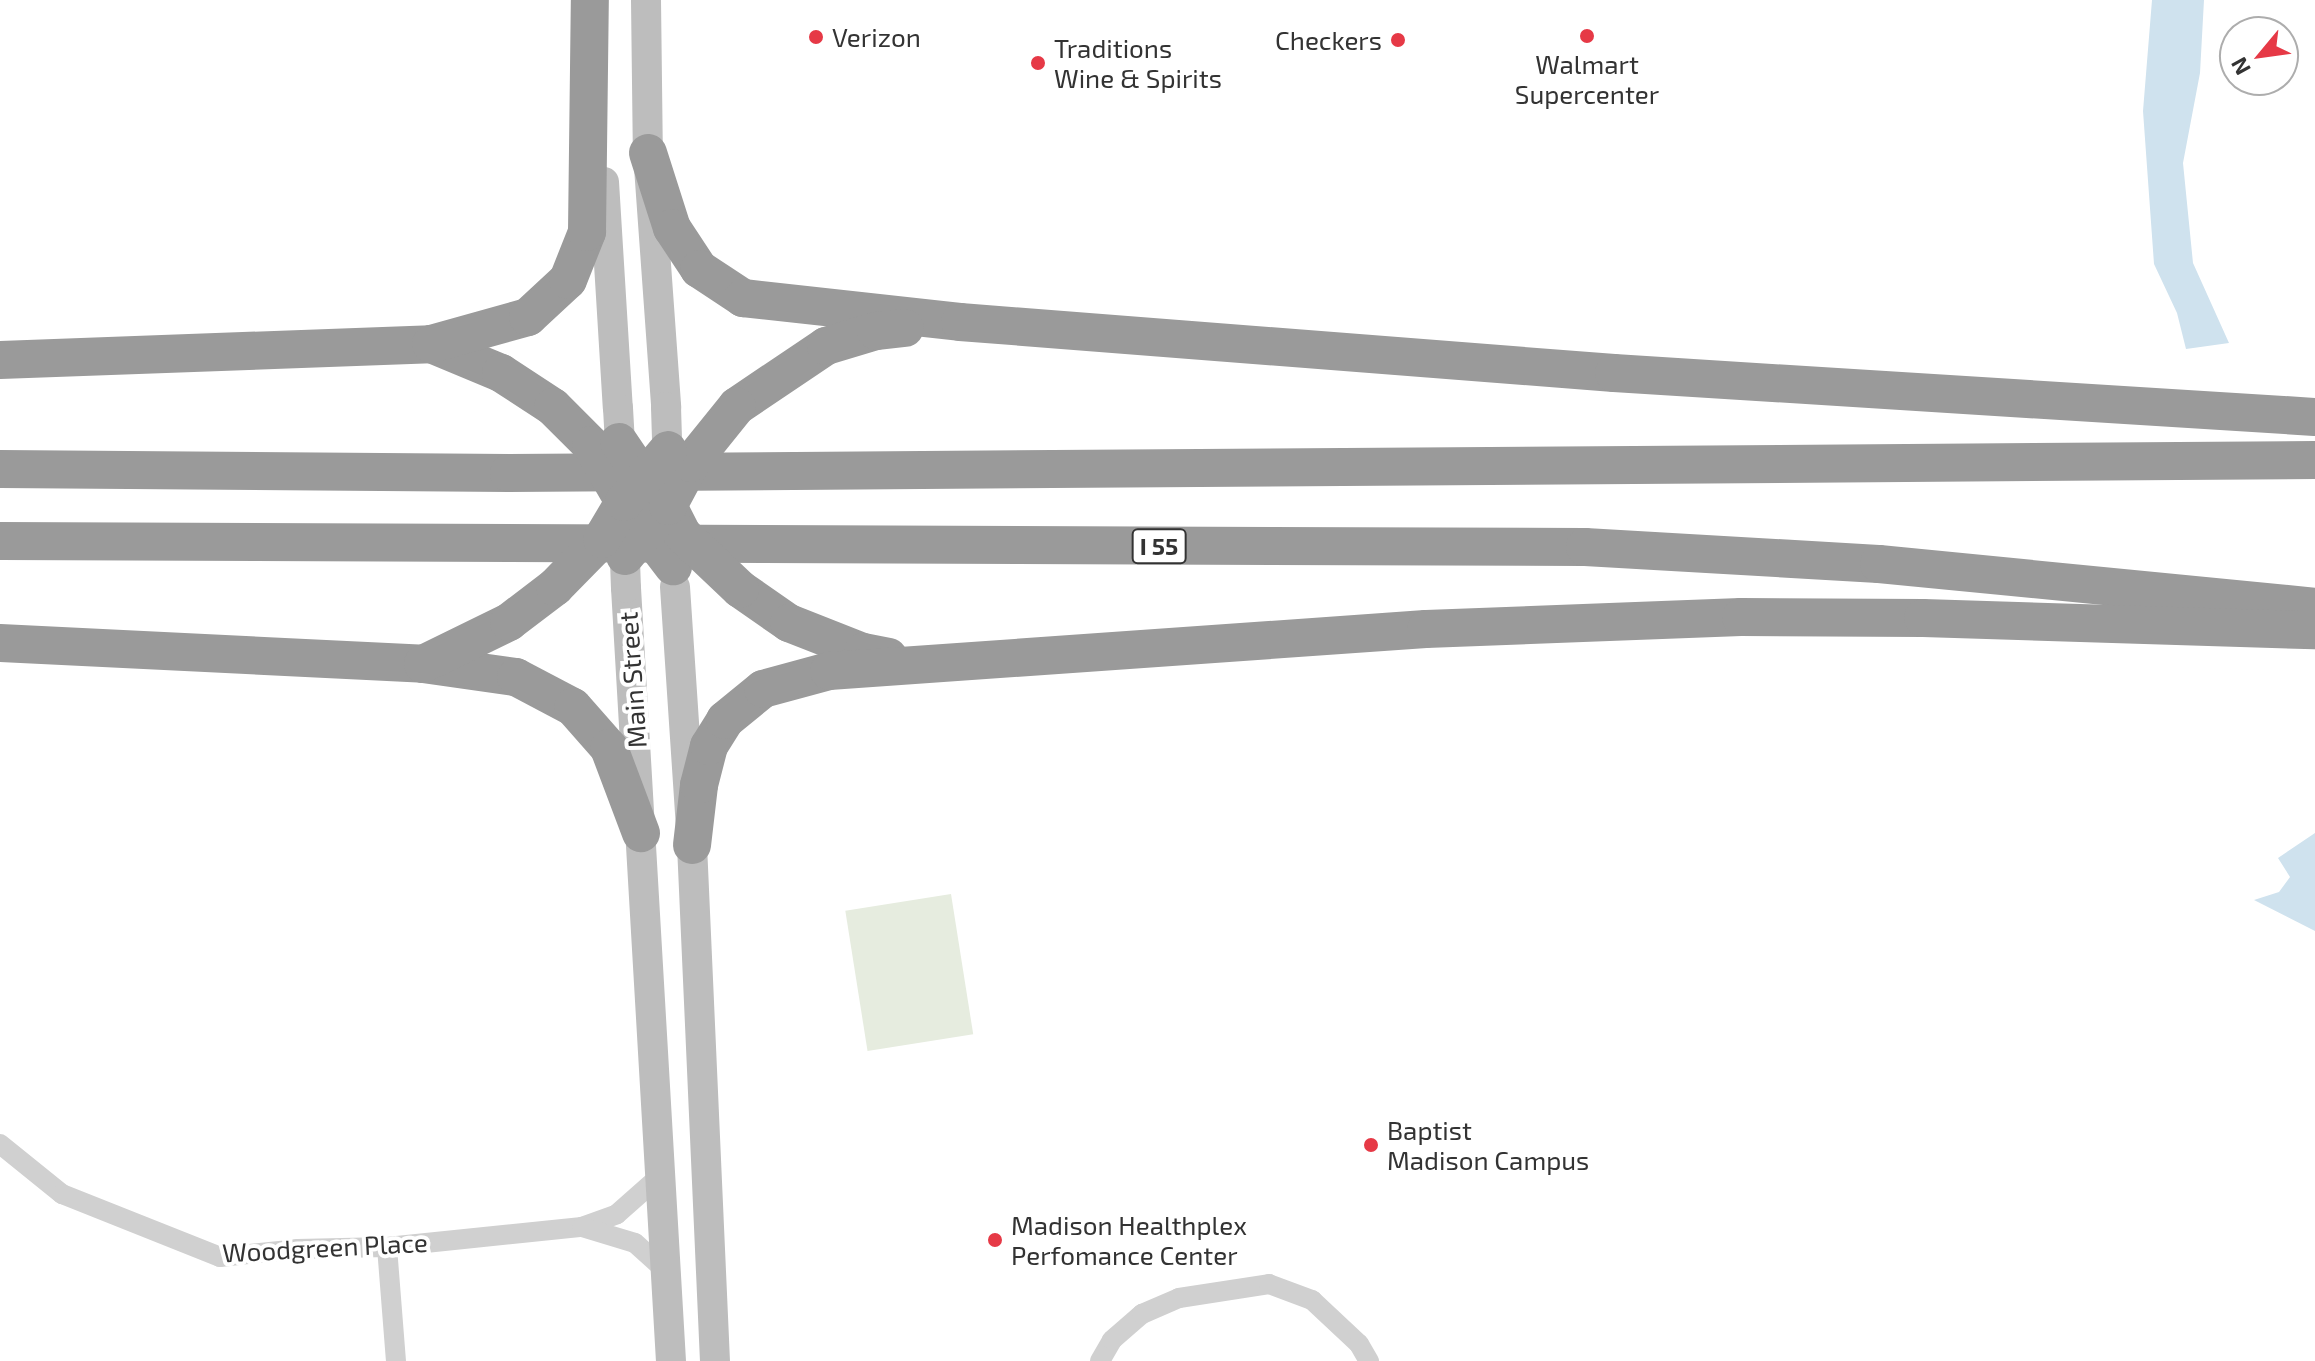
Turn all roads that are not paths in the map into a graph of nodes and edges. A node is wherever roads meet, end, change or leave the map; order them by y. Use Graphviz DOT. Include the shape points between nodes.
graph roads {
  1 [pos="591,0"];
  2 [pos="646,0"];
  3 [pos="648,153"];
  4 [pos="960,322"];
  5 [pos="431,344"];
  6 [pos="0,360"];
  7 [pos="2315,417"];
  8 [pos="619,425"];
  9 [pos="668,450"];
  10 [pos="2315,460"];
  11 [pos="0,469"];
  12 [pos="639,527"];
  13 [pos="0,541"];
  14 [pos="674,576"];
  15 [pos="2315,607"];
  16 [pos="2315,630"];
  17 [pos="0,643"];
  18 [pos="423,664"];
  19 [pos="926,665"];
  20 [pos="641,833"];
  21 [pos="692,845"];
  22 [pos="0,1144"];
  23 [pos="660,1176"];
  24 [pos="582,1227"];
  25 [pos="387,1247"];
  26 [pos="666,1271"];
  27 [pos="396,1361"];
  28 [pos="671,1361"];
  29 [pos="715,1361"];
  30 [pos="1100,1361"];
  31 [pos="1369,1361"];
  1 -- 5 [label="highway" via="587,232 568,280 528,317"];
  1 -- 8 [label="main road"];
  2 -- 3 [label="main road"];
  3 -- 4 [label="highway" via="679,238 699,269 743,298"];
  3 -- 9 [label="main road, bridge"];
  4 -- 7 [label="highway" via="1614,373"];
  4 -- 12 [label="highway, bridge" via="876,331 826,346 737,406"];
  5 -- 6 [label="highway"];
  5 -- 12 [label="highway, bridge" via="501,373 553,407 591,445"];
  8 -- 12 [label="highway, bridge"];
  9 -- 12 [label="highway, bridge"];
  10 -- 11 [label="highway" via="509,473"];
  12 -- 14 [label="highway, bridge"];
  12 -- 18 [label="highway, bridge" via="602,539 555,587 509,622"];
  12 -- 19 [label="highway, bridge" via="682,534 740,589 789,623 863,652"];
  12 -- 20 [label="main road, Main Street"];
  13 -- 15 [label="highway, I 55" via="1585,547 1879,564"];
  14 -- 21 [label="main road, Main Street"];
  16 -- 19 [label="highway" via="1741,617 1426,629"];
  17 -- 18 [label="highway"];
  18 -- 20 [label="highway" via="516,677 573,707 609,748"];
  19 -- 21 [label="highway" via="829,671 763,689 725,720 709,746"];
  20 -- 23 [label="main road, Main Street"];
  21 -- 29 [label="main road, Main Street"];
  22 -- 25 [label="street, Woodgreen Place" via="62,1194 220,1257"];
  23 -- 24 [label="street, Woodgreen Place" via="617,1214"];
  23 -- 26 [label="main road, Main Street"];
  24 -- 25 [label="street, Woodgreen Place"];
  24 -- 26 [label="street, Woodgreen Place" via="635,1243"];
  25 -- 27 [label="street"];
  26 -- 28 [label="main road, Main Street"];
  30 -- 31 [label="street" via="1112,1340 1142,1314 1179,1298 1269,1284 1312,1300 1359,1344"];
}
